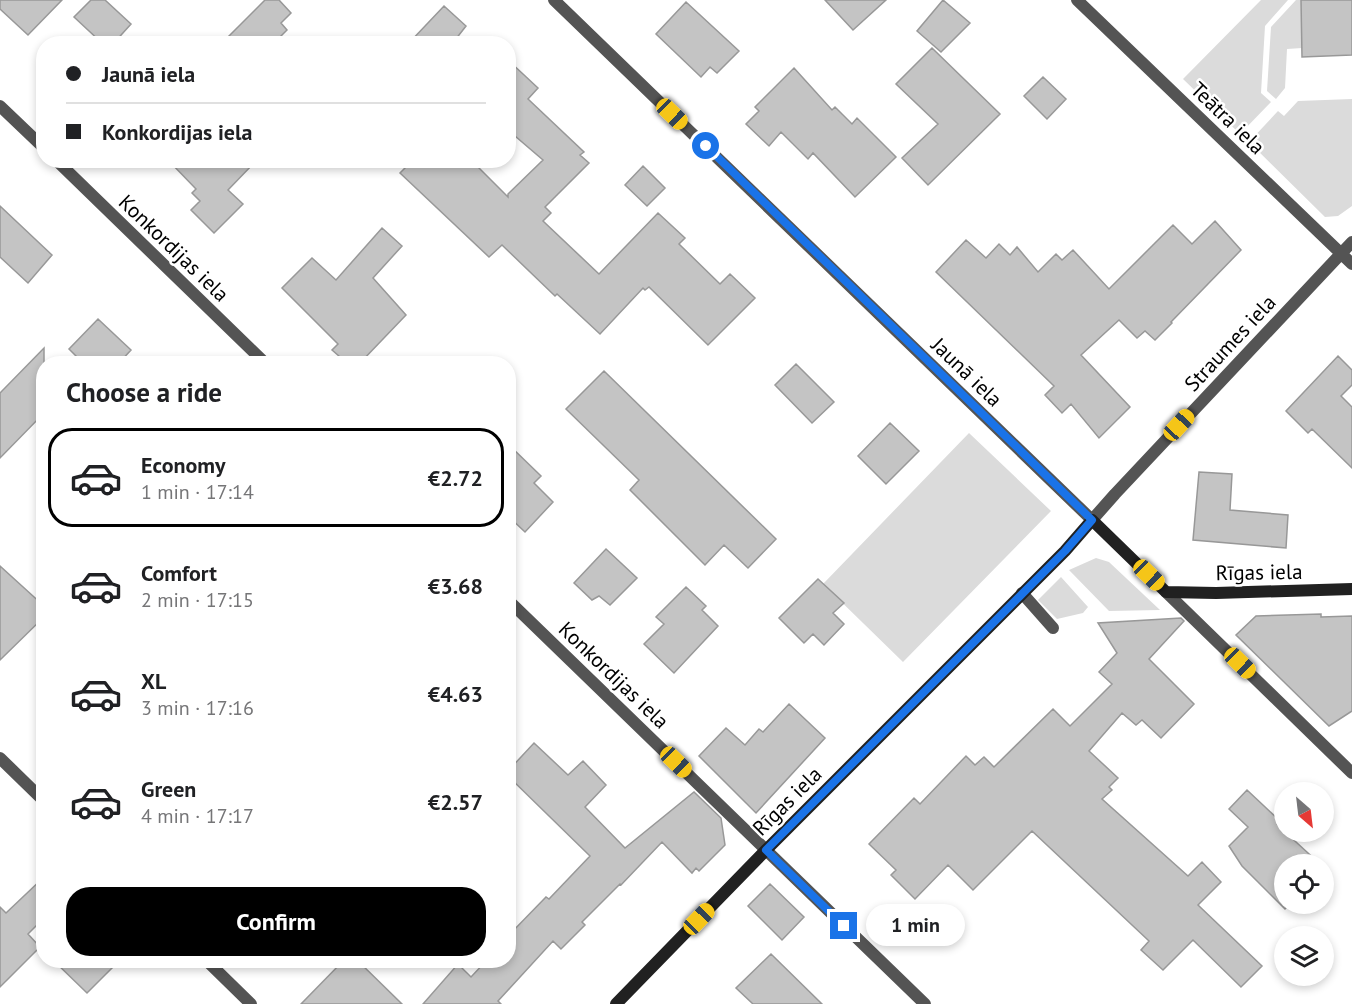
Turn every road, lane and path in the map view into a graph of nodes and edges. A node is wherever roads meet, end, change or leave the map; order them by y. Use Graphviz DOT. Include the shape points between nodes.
graph roads {
  1 [pos="554,0"];
  2 [pos="1077,0"];
  3 [pos="0,106"];
  4 [pos="36,140"];
  5 [pos="64,168"];
  6 [pos="1352,242"];
  7 [pos="1341,254"];
  8 [pos="1352,264"];
  9 [pos="258,356"];
  10 [pos="1092,520"];
  11 [pos="1352,589"];
  12 [pos="1166,592"];
  13 [pos="1022,593"];
  14 [pos="516,608"];
  15 [pos="988,627"];
  16 [pos="1053,628"];
  17 [pos="0,758"];
  18 [pos="1352,773"];
  19 [pos="36,793"];
  20 [pos="766,850"];
  21 [pos="214,968"];
  22 [pos="251,1004"];
  23 [pos="616,1004"];
  24 [pos="925,1004"];
  1 -- 10 [label="street, Jaunā iela"];
  2 -- 7 [label="street, Teātra iela"];
  3 -- 4 [label="street"];
  5 -- 9 [label="street, Konkordijas iela"];
  6 -- 7 [label="street, Straumes iela"];
  7 -- 8 [label="street, Teātra iela"];
  7 -- 10 [label="street, Straumes iela"];
  10 -- 12 [label="street, Jaunā iela"];
  10 -- 13 [label="street, Straumes iela"];
  11 -- 12 [label="street, Rīgas iela"];
  12 -- 18 [label="street, Jaunā iela"];
  13 -- 15 [label="street, Straumes iela"];
  13 -- 16 [label="street"];
  14 -- 20 [label="street, Konkordijas iela"];
  15 -- 20 [label="street, Rīgas iela"];
  17 -- 19 [label="street"];
  20 -- 23 [label="street, Rīgas iela"];
  20 -- 24 [label="street, Konkordijas iela"];
  21 -- 22 [label="street"];
}
